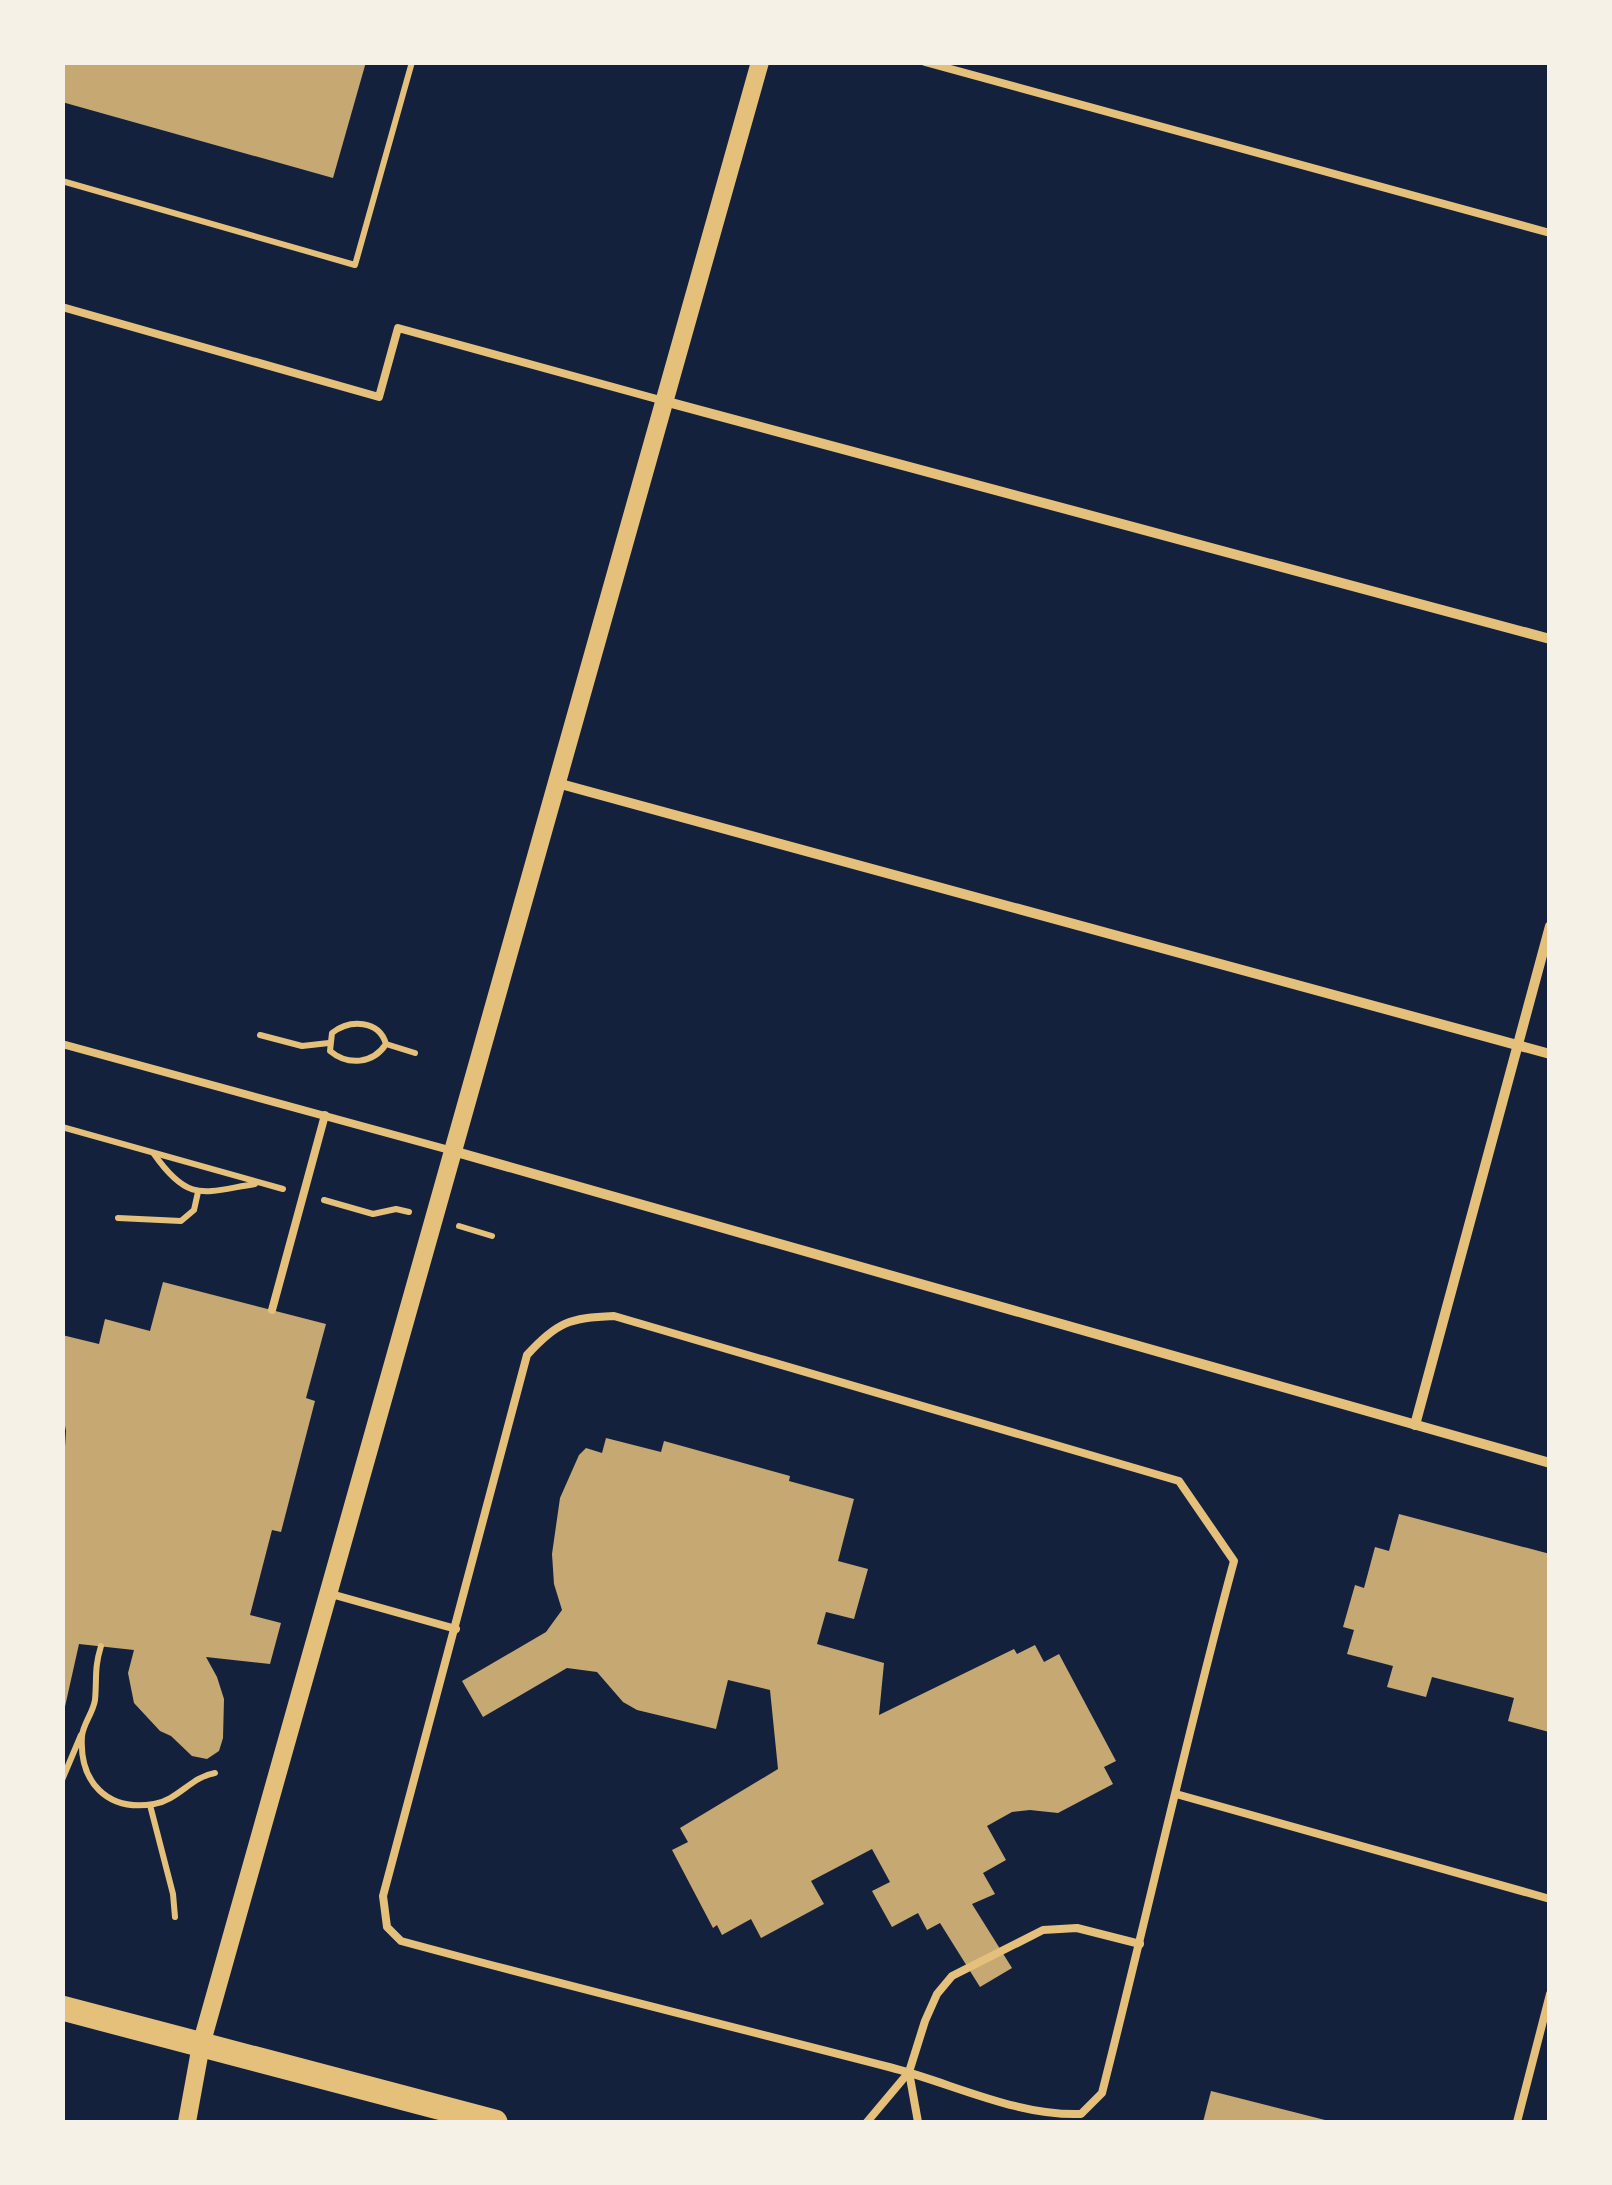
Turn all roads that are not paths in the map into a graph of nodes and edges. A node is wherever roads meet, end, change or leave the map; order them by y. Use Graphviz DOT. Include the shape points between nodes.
graph roads {
  1 [pos="760,62"];
  2 [pos="926,62"];
  3 [pos="1550,233"];
  4 [pos="62,307"];
  5 [pos="664,401"];
  6 [pos="1550,640"];
  7 [pos="556,783"];
  8 [pos="1550,926"];
  9 [pos="62,1044"];
  10 [pos="1516,1045"];
  11 [pos="1550,1054"];
  12 [pos="324,1115"];
  13 [pos="453,1151"];
  14 [pos="272,1310"];
  15 [pos="1415,1425"];
  16 [pos="1550,1463"];
  17 [pos="328,1593"];
  18 [pos="456,1629"];
  19 [pos="1176,1794"];
  20 [pos="1550,1899"];
  21 [pos="1140,1944"];
  22 [pos="1550,1994"];
  23 [pos="62,2008"];
  24 [pos="201,2045"];
  25 [pos="909,2072"];
  26 [pos="187,2122"];
  27 [pos="495,2122"];
  28 [pos="867,2122"];
  29 [pos="918,2122"];
  30 [pos="1517,2122"];
  1 -- 5 [label="street"];
  2 -- 3 [label="lane"];
  4 -- 5 [label="lane" via="380,397 398,328"];
  5 -- 6 [label="street"];
  5 -- 7 [label="street"];
  7 -- 10 [label="street"];
  7 -- 13 [label="street"];
  8 -- 10 [label="street"];
  9 -- 12 [label="lane"];
  10 -- 11 [label="street"];
  10 -- 15 [label="street"];
  12 -- 13 [label="lane"];
  12 -- 14 [label="lane"];
  13 -- 15 [label="street"];
  13 -- 17 [label="street"];
  15 -- 16 [label="street"];
  17 -- 18 [label="lane"];
  17 -- 24 [label="street"];
  18 -- 19 [label="lane" via="527,1355 550,1330 574,1318 614,1316 1179,1481 1234,1561"];
  18 -- 25 [label="lane" via="383,1896 387,1927 401,1940 580,1990"];
  19 -- 20 [label="lane"];
  19 -- 21 [label="lane"];
  21 -- 25 [label="lane" via="1077,1928 1043,1930 952,1976 925,2021"];
  21 -- 25 [label="lane" via="1102,2093 1081,2114 1058,2115 976,2095"];
  22 -- 30 [label="lane"];
  23 -- 24 [label="main road"];
  24 -- 26 [label="street"];
  24 -- 27 [label="main road"];
  25 -- 28 [label="lane"];
  25 -- 29 [label="lane"];
}
